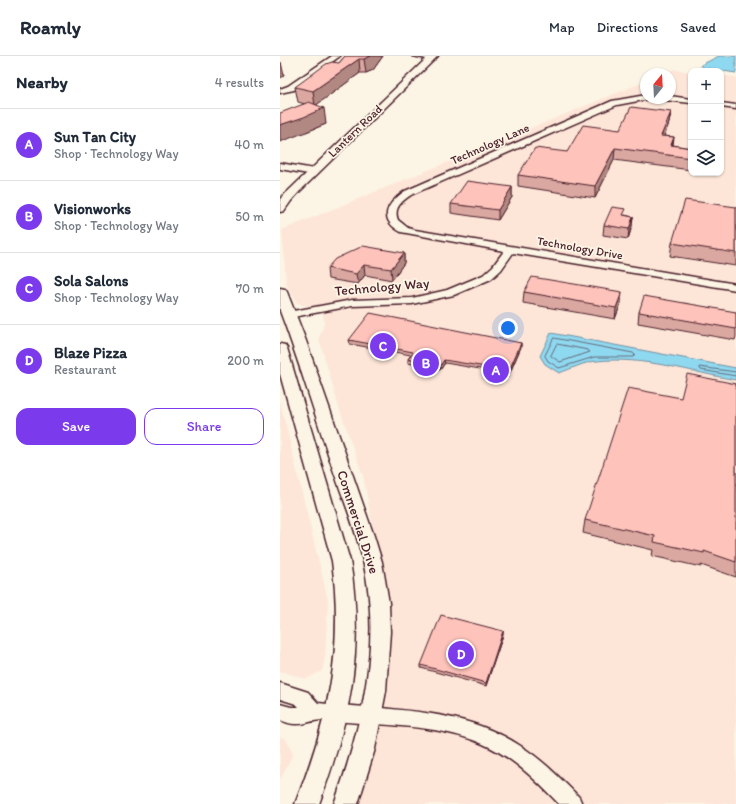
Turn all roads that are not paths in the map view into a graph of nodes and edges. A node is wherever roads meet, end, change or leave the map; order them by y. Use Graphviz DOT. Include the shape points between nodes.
graph roads {
  1 [pos="337,56"];
  2 [pos="416,56"];
  3 [pos="432,57"];
  4 [pos="280,91"];
  5 [pos="640,98"];
  6 [pos="676,99"];
  7 [pos="688,101"];
  8 [pos="724,105"];
  9 [pos="736,107"];
  10 [pos="280,166"];
  11 [pos="314,172"];
  12 [pos="280,209"];
  13 [pos="420,234"];
  14 [pos="510,249"];
  15 [pos="736,287"];
  16 [pos="280,292"];
  17 [pos="283,320"];
  18 [pos="280,348"];
  19 [pos="280,691"];
  20 [pos="313,710"];
  21 [pos="280,712"];
  22 [pos="353,715"];
  23 [pos="307,804"];
  24 [pos="346,804"];
  25 [pos="572,804"];
  1 -- 4 [label="street" via="291,88"];
  2 -- 3 [label="street"];
  3 -- 11 [label="street, Lantern Road"];
  5 -- 13 [label="street, Technology Lane" via="615,103 400,197 392,207 392,219 402,230"];
  6 -- 7 [label="street"];
  8 -- 9 [label="street"];
  10 -- 11 [label="street"];
  11 -- 12 [label="street, Lantern Road" via="288,196"];
  13 -- 14 [label="street, Technology Drive"];
  14 -- 15 [label="street, Technology Drive"];
  14 -- 17 [label="street, Technology Way" via="497,268 487,277 450,293 412,302 359,302"];
  16 -- 17 [label="street"];
  17 -- 22 [label="street, Commercial Drive" via="298,337 332,443 356,507 376,576 379,603 379,678"];
  18 -- 22 [label="street, Commercial Drive" via="323,494 344,579 348,641 345,676"];
  19 -- 20 [label="street" via="302,698"];
  20 -- 21 [label="street" via="295,716"];
  20 -- 22 [label="street"];
  22 -- 23 [label="street, Commercial Drive"];
  22 -- 24 [label="street, Commercial Drive" via="354,784"];
  22 -- 25 [label="street" via="450,726 490,738 536,768"];
}
